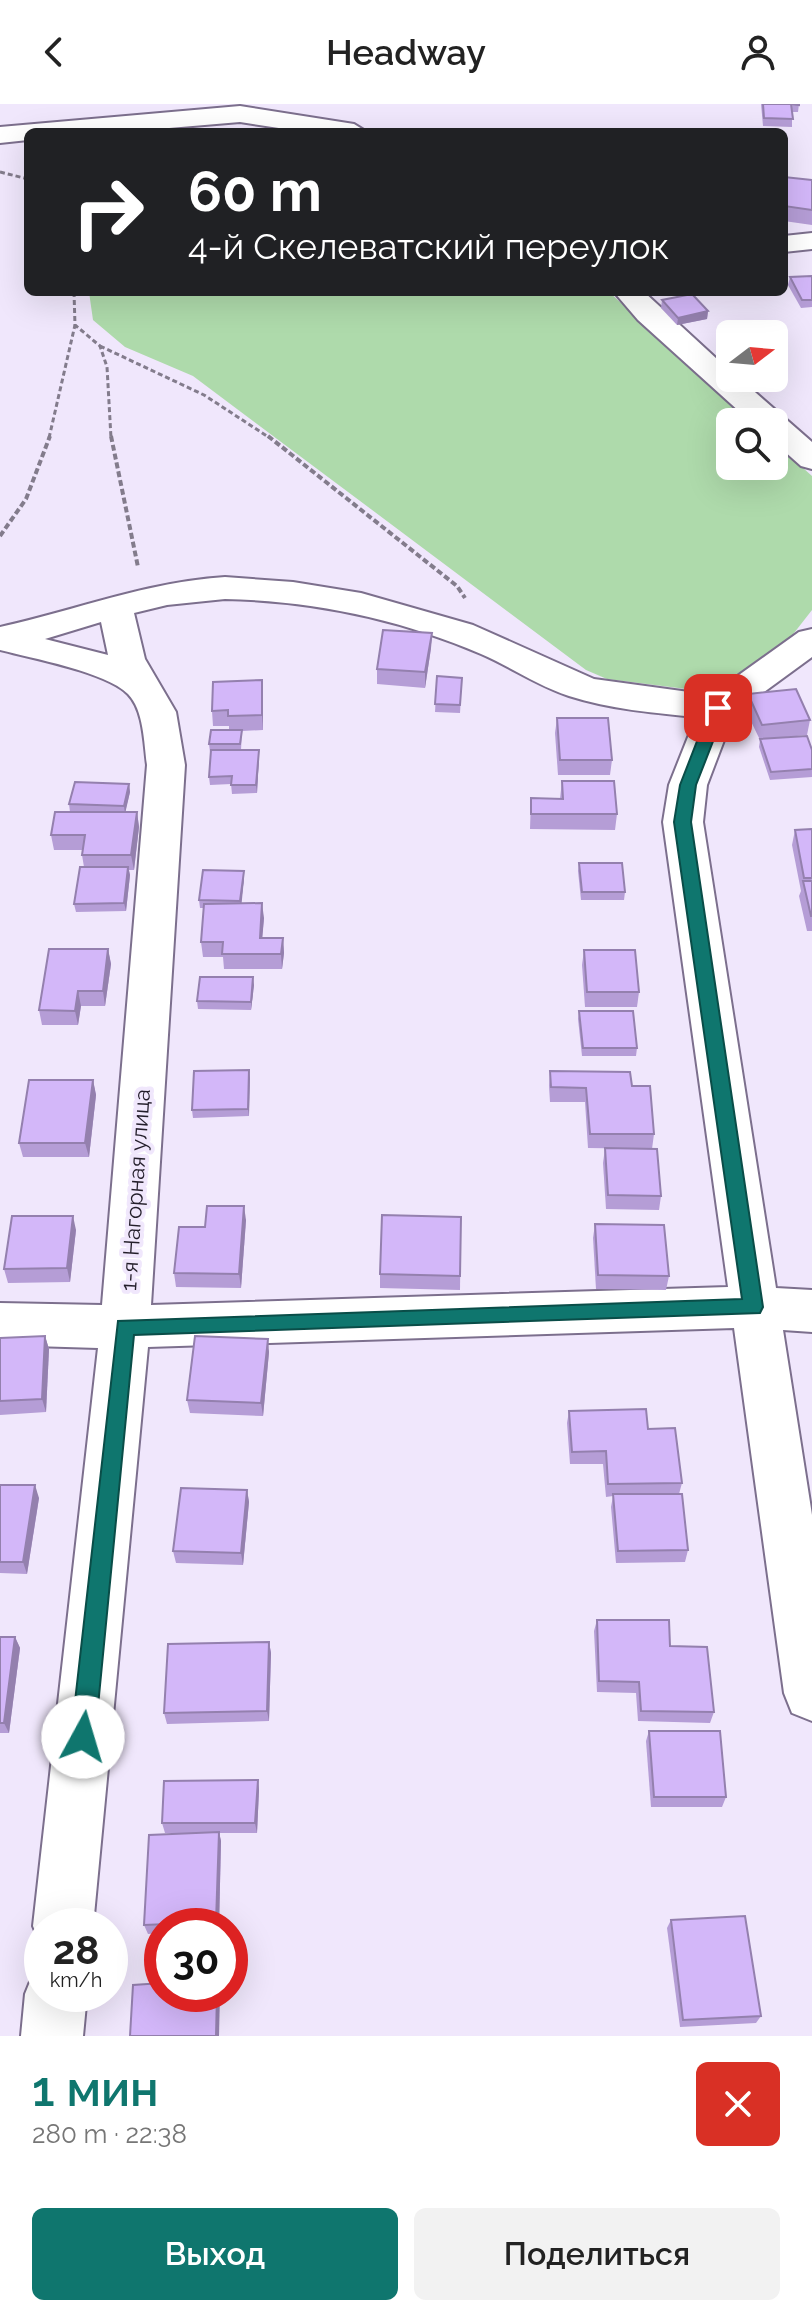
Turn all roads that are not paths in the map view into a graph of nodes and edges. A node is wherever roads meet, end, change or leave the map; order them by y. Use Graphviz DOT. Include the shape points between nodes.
graph roads {
  1 [pos="80,128"];
  2 [pos="329,128"];
  3 [pos="24,133"];
  4 [pos="0,135"];
  5 [pos="812,241"];
  6 [pos="788,244"];
  7 [pos="632,296"];
  8 [pos="754,408"];
  9 [pos="788,438"];
  10 [pos="812,459"];
  11 [pos="128,603"];
  12 [pos="0,638"];
  13 [pos="812,640"];
  14 [pos="139,684"];
  15 [pos="718,708"];
  16 [pos="753,1307"];
  17 [pos="812,1311"];
  18 [pos="0,1324"];
  19 [pos="125,1327"];
  20 [pos="812,1693"];
  21 [pos="65,1908"];
  22 [pos="54,2012"];
  23 [pos="52,2036"];
  1 -- 2 [label="street" via="240,114"];
  3 -- 4 [label="street"];
  5 -- 6 [label="street"];
  7 -- 8 [label="street"];
  9 -- 10 [label="street"];
  11 -- 12 [label="street"];
  11 -- 14 [label="street, 1-я Нагорная улица" via="127,659"];
  11 -- 15 [label="street" via="223,588 306,594 421,620 494,646 582,688"];
  12 -- 14 [label="street" via="99,664"];
  13 -- 15 [label="street"];
  14 -- 19 [label="street, 1-я Нагорная улица" via="157,712 166,765"];
  15 -- 16 [label="street" via="688,785 683,822"];
  16 -- 17 [label="street"];
  16 -- 19 [label="street"];
  16 -- 20 [label="street"];
  18 -- 19 [label="street"];
  19 -- 21 [label="street, 1-я Нагорная улица"];
  22 -- 23 [label="street"];
}
